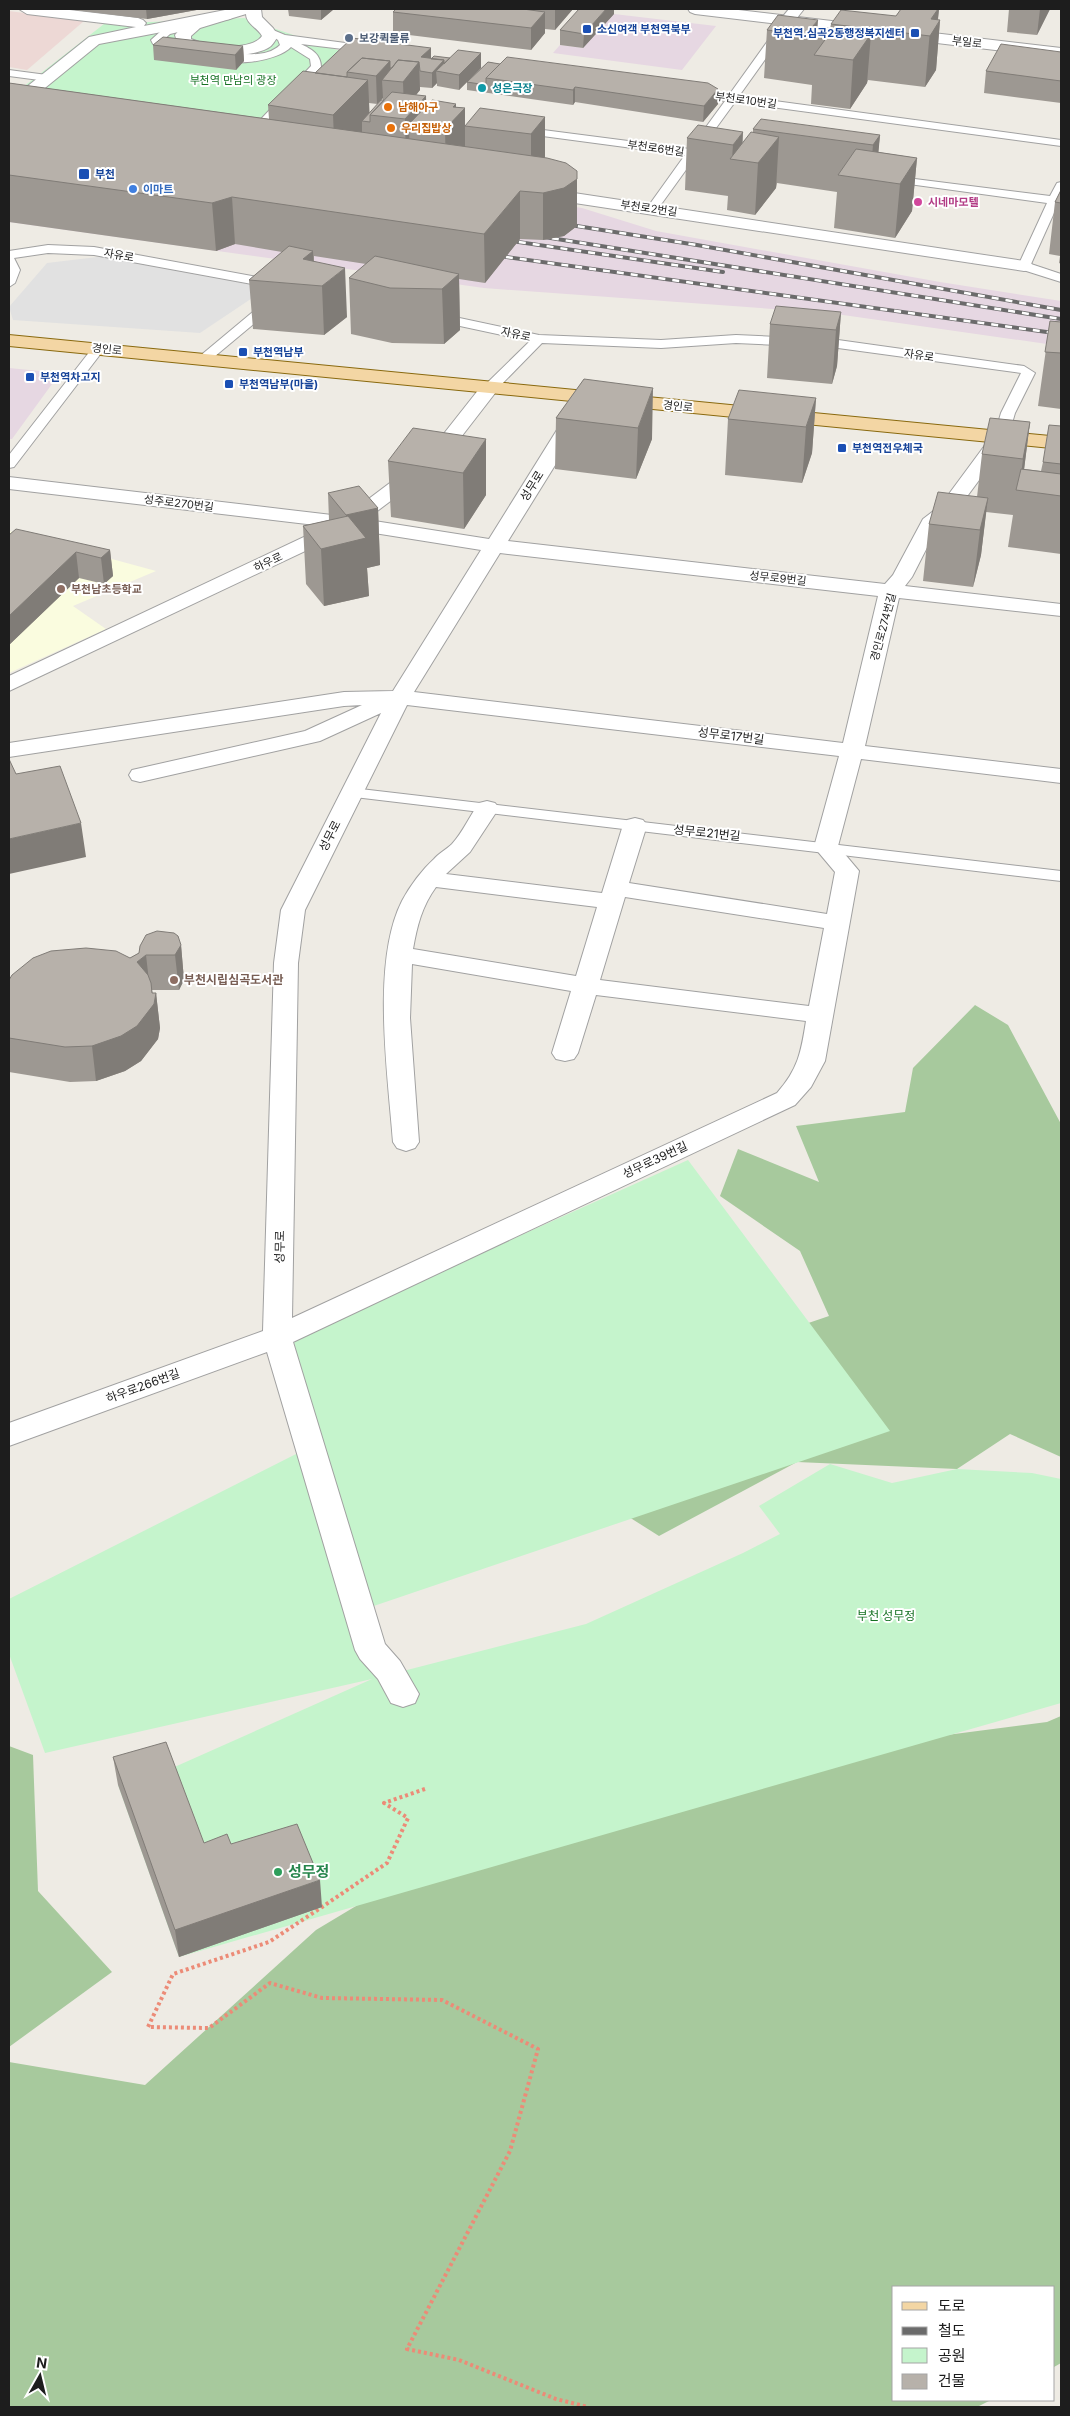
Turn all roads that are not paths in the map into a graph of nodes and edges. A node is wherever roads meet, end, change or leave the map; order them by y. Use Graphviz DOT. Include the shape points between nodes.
graph roads {
  1 [pos="27,9"];
  2 [pos="254,9"];
  3 [pos="695,9"];
  4 [pos="240,11"];
  5 [pos="792,14"];
  6 [pos="195,25"];
  7 [pos="164,26"];
  8 [pos="268,31"];
  9 [pos="282,38"];
  10 [pos="380,51"];
  11 [pos="1061,53"];
  12 [pos="9,72"];
  13 [pos="47,78"];
  14 [pos="685,92"];
  15 [pos="734,98"];
  16 [pos="9,107"];
  17 [pos="505,128"];
  18 [pos="1061,143"];
  19 [pos="256,150"];
  20 [pos="693,153"];
  21 [pos="722,156"];
  22 [pos="879,177"];
  23 [pos="1061,186"];
  24 [pos="525,191"];
  25 [pos="1058,201"];
  26 [pos="653,208"];
  27 [pos="9,255"];
  28 [pos="9,259"];
  29 [pos="1024,266"];
  30 [pos="1061,278"];
  31 [pos="9,282"];
  32 [pos="424,315"];
  33 [pos="539,338"];
  34 [pos="9,340"];
  35 [pos="98,349"];
  36 [pos="204,359"];
  37 [pos="1028,373"];
  38 [pos="490,388"];
  39 [pos="588,397"];
  40 [pos="1001,437"];
  41 [pos="1061,443"];
  42 [pos="9,464"];
  43 [pos="9,483"];
  44 [pos="349,523"];
  45 [pos="494,546"];
  46 [pos="890,590"];
  47 [pos="1061,610"];
  48 [pos="9,684"];
  49 [pos="400,697"];
  50 [pos="9,750"];
  51 [pos="852,751"];
  52 [pos="140,775"];
  53 [pos="1061,776"];
  54 [pos="352,793"];
  55 [pos="487,808"];
  56 [pos="635,825"];
  57 [pos="826,847"];
  58 [pos="1061,876"];
  59 [pos="431,879"];
  60 [pos="614,895"];
  61 [pos="837,923"];
  62 [pos="401,954"];
  63 [pos="586,986"];
  64 [pos="820,1015"];
  65 [pos="565,1053"];
  66 [pos="406,1142"];
  67 [pos="278,1337"];
  68 [pos="9,1435"];
  69 [pos="403,1694"];
  1 -- 7 [label="street"];
  2 -- 8 [label="street" via="254,18"];
  3 -- 5 [label="street, 부일로"];
  4 -- 6 [label="street"];
  4 -- 7 [label="street"];
  5 -- 11 [label="street, 부일로"];
  5 -- 15 [label="lane"];
  6 -- 8 [label="street" via="182,35 184,41 220,50 265,43 270,36"];
  6 -- 9 [label="lane" via="158,36 158,45 195,54 259,57 282,51 286,46"];
  7 -- 13 [label="street" via="94,40"];
  8 -- 9 [label="lane"];
  9 -- 10 [label="lane"];
  9 -- 19 [label="lane" via="314,57 316,67 292,99 249,136 247,141"];
  12 -- 13 [label="lane"];
  13 -- 16 [label="street"];
  14 -- 15 [label="lane, 부천로10번길"];
  15 -- 18 [label="lane, 부천로10번길"];
  15 -- 20 [label="lane"];
  17 -- 20 [label="lane, 부천로6번길"];
  20 -- 21 [label="lane, 부천로6번길"];
  20 -- 26 [label="lane"];
  22 -- 25 [label="lane"];
  23 -- 25 [label="lane"];
  24 -- 26 [label="street, 부천로2번길"];
  25 -- 29 [label="lane"];
  26 -- 29 [label="street, 부천로2번길"];
  27 -- 36 [label="lane, 자유로" via="48,249 94,251 286,290"];
  28 -- 31 [label="lane" via="14,270"];
  29 -- 30 [label="lane"];
  32 -- 33 [label="lane, 자유로"];
  33 -- 37 [label="lane, 자유로" via="661,344 736,340 838,344"];
  33 -- 38 [label="lane"];
  34 -- 35 [label="main road, 경인로"];
  35 -- 36 [label="main road, 경인로"];
  35 -- 42 [label="lane"];
  36 -- 38 [label="main road, 경인로"];
  37 -- 40 [label="lane" via="1008,413"];
  38 -- 39 [label="main road, 경인로"];
  38 -- 44 [label="street, 하우로" via="434,459"];
  39 -- 40 [label="main road, 경인로"];
  39 -- 45 [label="street, 성무로"];
  40 -- 41 [label="main road, 경인로"];
  40 -- 46 [label="street, 경인로274번길" via="946,510 930,523 902,577"];
  43 -- 44 [label="street, 성주로270번길"];
  44 -- 45 [label="street, 성주로270번길"];
  44 -- 48 [label="street, 하우로"];
  45 -- 46 [label="street, 성무로9번길"];
  45 -- 49 [label="street, 성무로"];
  46 -- 47 [label="street, 성무로9번길"];
  46 -- 51 [label="street, 경인로274번길"];
  49 -- 50 [label="street, 성무로17번길" via="344,699"];
  49 -- 51 [label="street, 성무로17번길"];
  49 -- 52 [label="street" via="312,736"];
  49 -- 54 [label="street, 성무로"];
  51 -- 53 [label="street, 성무로17번길"];
  51 -- 57 [label="street, 경인로274번길"];
  54 -- 55 [label="lane, 성무로21번길"];
  54 -- 67 [label="street, 성무로" via="293,910 286,963"];
  55 -- 56 [label="lane, 성무로21번길"];
  55 -- 59 [label="street" via="462,848 442,864"];
  56 -- 57 [label="lane, 성무로21번길"];
  56 -- 60 [label="street"];
  57 -- 58 [label="lane, 성무로21번길"];
  57 -- 61 [label="street, 성무로39번길" via="847,871"];
  59 -- 60 [label="street"];
  59 -- 62 [label="street" via="411,906"];
  60 -- 61 [label="street"];
  60 -- 63 [label="street"];
  61 -- 64 [label="street, 성무로39번길"];
  62 -- 63 [label="street" via="497,974"];
  62 -- 66 [label="street" via="398,1037"];
  63 -- 64 [label="street"];
  63 -- 65 [label="street"];
  64 -- 67 [label="street, 성무로39번길" via="812,1061 802,1081 786,1099"];
  67 -- 68 [label="street, 하우로266번길"];
  67 -- 69 [label="street, 성무로" via="371,1650 390,1670"];
}
